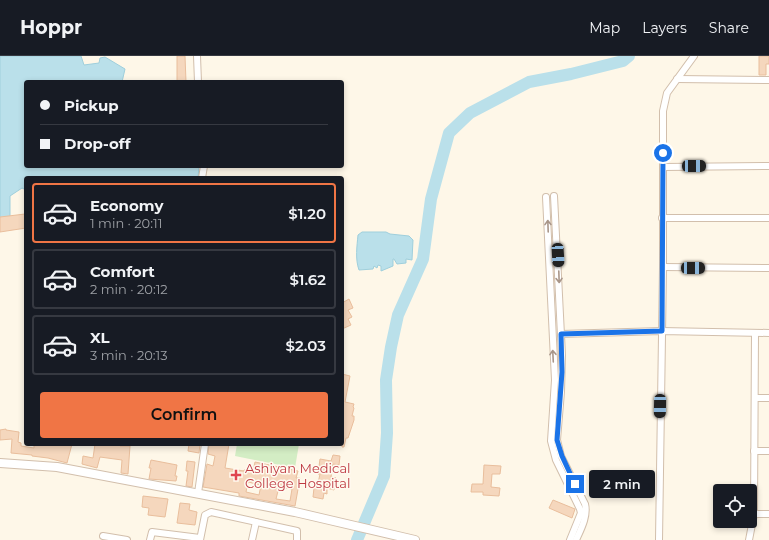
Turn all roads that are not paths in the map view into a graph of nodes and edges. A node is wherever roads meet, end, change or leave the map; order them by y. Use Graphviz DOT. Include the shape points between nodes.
graph roads {
  1 [pos="197,56"];
  2 [pos="694,56"];
  3 [pos="677,78"];
  4 [pos="198,80"];
  5 [pos="769,80"];
  6 [pos="663,166"];
  7 [pos="769,166"];
  8 [pos="554,196"];
  9 [pos="546,197"];
  10 [pos="662,218"];
  11 [pos="769,218"];
  12 [pos="548,240"];
  13 [pos="557,240"];
  14 [pos="663,268"];
  15 [pos="769,268"];
  16 [pos="662,331"];
  17 [pos="755,333"];
  18 [pos="769,333"];
  19 [pos="561,334"];
  20 [pos="755,398"];
  21 [pos="769,398"];
  22 [pos="205,446"];
  23 [pos="754,451"];
  24 [pos="769,451"];
  25 [pos="0,463"];
  26 [pos="567,475"];
  27 [pos="754,484"];
  28 [pos="198,493"];
  29 [pos="757,514"];
  30 [pos="769,514"];
  31 [pos="256,522"];
  32 [pos="751,528"];
  33 [pos="103,536"];
  34 [pos="200,539"];
  35 [pos="412,539"];
  36 [pos="127,540"];
  37 [pos="150,540"];
  38 [pos="252,540"];
  39 [pos="297,540"];
  40 [pos="570,540"];
  41 [pos="576,540"];
  42 [pos="659,540"];
  43 [pos="749,540"];
  1 -- 4 [label="street"];
  2 -- 3 [label="street"];
  3 -- 5 [label="street"];
  3 -- 6 [label="street" via="667,93 663,111"];
  6 -- 7 [label="street"];
  6 -- 10 [label="street"];
  8 -- 13 [label="street"];
  12 -- 9 [label="street, one-way"];
  10 -- 11 [label="street"];
  10 -- 14 [label="street"];
  12 -- 13 [label="street"];
  26 -- 12 [label="street, one-way" via="554,456 551,441 555,380"];
  13 -- 19 [label="street, one-way"];
  14 -- 15 [label="street"];
  14 -- 16 [label="street"];
  16 -- 17 [label="street"];
  16 -- 19 [label="street"];
  16 -- 42 [label="street"];
  17 -- 18 [label="street"];
  17 -- 20 [label="street"];
  19 -- 26 [label="street" via="562,372 557,440"];
  20 -- 21 [label="street"];
  20 -- 23 [label="street"];
  22 -- 28 [label="street"];
  23 -- 24 [label="street"];
  23 -- 27 [label="street"];
  25 -- 28 [label="street" via="57,467"];
  26 -- 40 [label="street" via="581,513"];
  26 -- 41 [label="street" via="586,509"];
  28 -- 35 [label="street"];
  29 -- 30 [label="street"];
  31 -- 34 [label="street" via="215,513 207,514"];
  31 -- 38 [label="street"];
  31 -- 39 [label="street" via="298,531"];
  32 -- 43 [label="street"];
  33 -- 36 [label="street"];
  34 -- 37 [label="street" via="152,532"];
}
